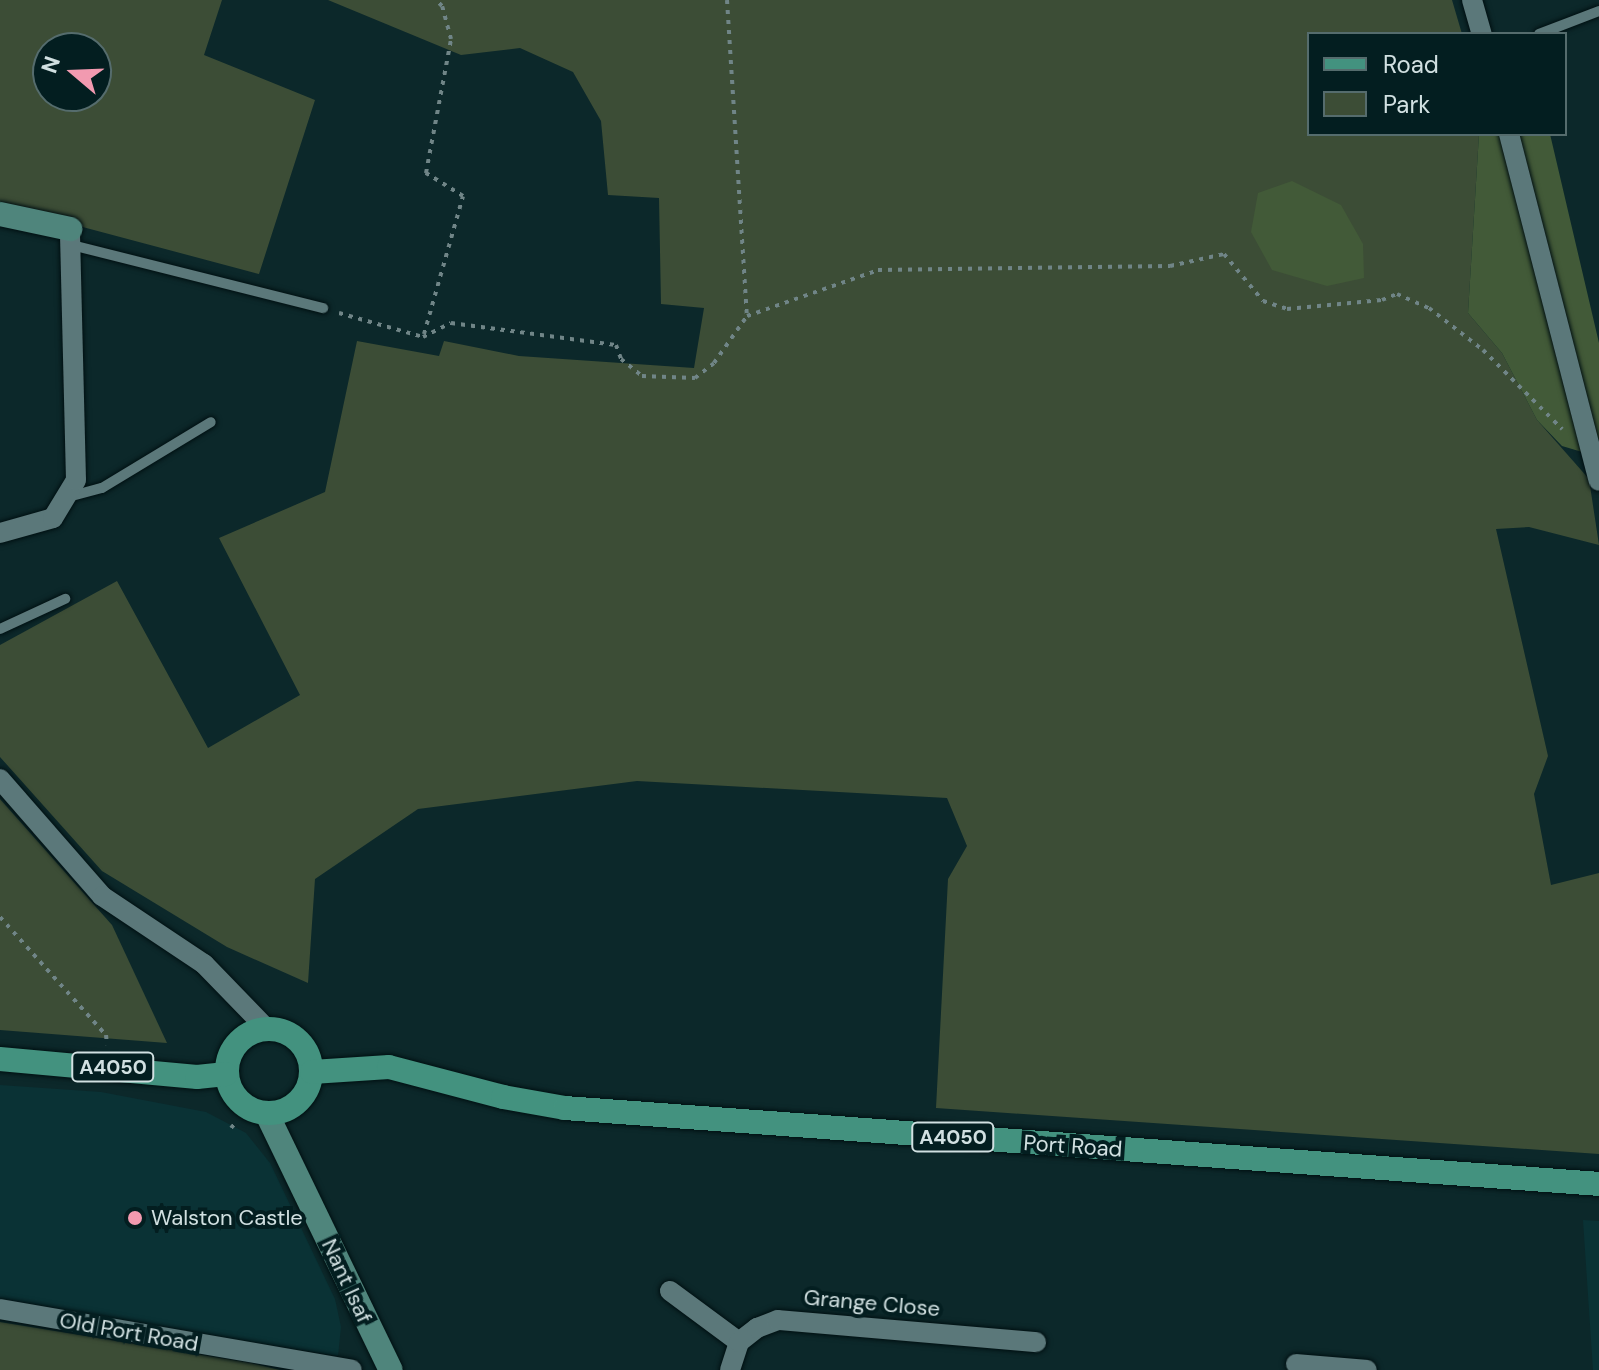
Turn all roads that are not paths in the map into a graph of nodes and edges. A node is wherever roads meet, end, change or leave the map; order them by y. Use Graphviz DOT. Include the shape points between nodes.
graph roads {
  1 [pos="1472,0"];
  2 [pos="1599,11"];
  3 [pos="1481,32"];
  4 [pos="1544,32"];
  5 [pos="1510,136"];
  6 [pos="0,214"];
  7 [pos="71,237"];
  8 [pos="323,308"];
  9 [pos="211,422"];
  10 [pos="1599,481"];
  11 [pos="66,497"];
  12 [pos="0,533"];
  13 [pos="65,599"];
  14 [pos="0,629"];
  15 [pos="0,779"];
  16 [pos="266,1028"];
  17 [pos="0,1059"];
  18 [pos="312,1072"];
  19 [pos="226,1074"];
  20 [pos="267,1114"];
  21 [pos="1599,1184"];
  22 [pos="670,1291"];
  23 [pos="0,1309"];
  24 [pos="739,1342"];
  25 [pos="1036,1342"];
  26 [pos="1296,1364"];
  27 [pos="380,1367"];
  28 [pos="325,1369"];
  29 [pos="352,1370"];
  30 [pos="730,1370"];
  31 [pos="1367,1370"];
  1 -- 3 [label="street"];
  2 -- 4 [label="lane"];
  5 -- 10 [label="street"];
  6 -- 7 [label="street"];
  7 -- 8 [label="lane"];
  7 -- 11 [label="street" via="76,480"];
  9 -- 11 [label="lane" via="102,488"];
  11 -- 12 [label="street" via="53,518"];
  13 -- 14 [label="lane"];
  15 -- 16 [label="street" via="102,896 204,964"];
  16 -- 18 [label="main road" via="294,1037 305,1048"];
  16 -- 19 [label="main road" via="245,1035 234,1046"];
  17 -- 19 [label="main road, A4050" via="197,1077"];
  18 -- 20 [label="main road" via="301,1100"];
  18 -- 21 [label="main road, Port Road / A4050" via="389,1067 503,1097 592,1110"];
  19 -- 20 [label="main road" via="240,1103"];
  20 -- 27 [label="street, Nant Isaf"];
  22 -- 24 [label="street"];
  23 -- 28 [label="street, Old Port Road"];
  24 -- 25 [label="street, Grange Close" via="768,1323 793,1319"];
  24 -- 30 [label="street"];
  26 -- 31 [label="street"];
  28 -- 29 [label="street, Old Port Road"];
}
